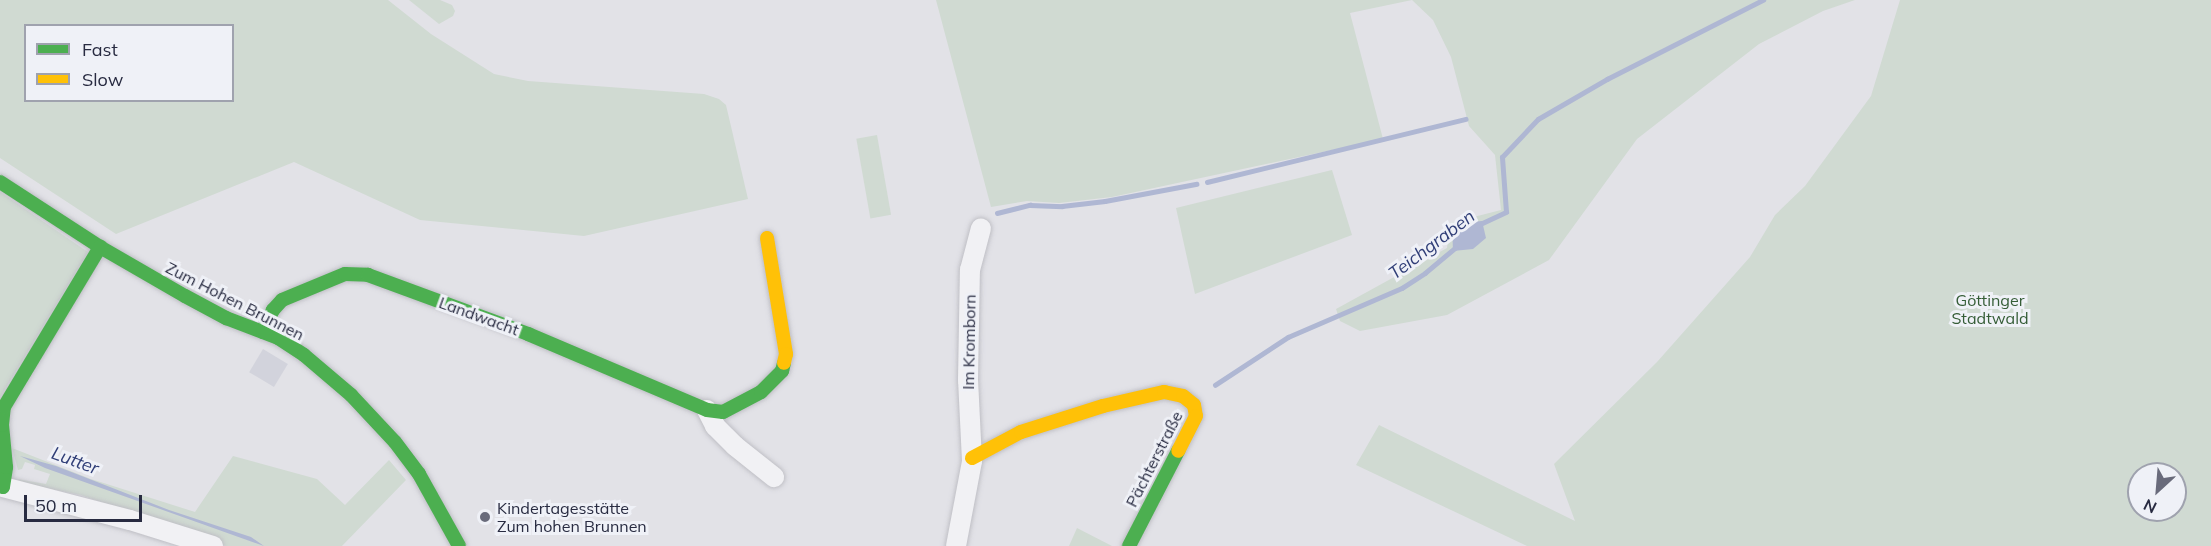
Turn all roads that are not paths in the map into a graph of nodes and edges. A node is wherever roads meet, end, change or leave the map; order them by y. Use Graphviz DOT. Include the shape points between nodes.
graph roads {
  1 [pos="0,182"];
  2 [pos="981,228"];
  3 [pos="767,238"];
  4 [pos="100,247"];
  5 [pos="263,332"];
  6 [pos="707,410"];
  7 [pos="972,458"];
  8 [pos="774,477"];
  9 [pos="2,486"];
  10 [pos="213,546"];
  11 [pos="459,546"];
  12 [pos="956,546"];
  13 [pos="1129,546"];
  1 -- 4 [label="street, Zum Hohen Brunnen"];
  2 -- 7 [label="street, Im Kromborn" via="970,270 968,380"];
  3 -- 6 [label="street, Landwacht" via="786,354 782,371 773,383 741,405 723,412"];
  4 -- 5 [label="street, Zum Hohen Brunnen" via="203,306"];
  4 -- 9 [label="street" via="4,407 6,458"];
  5 -- 6 [label="street, Landwacht" via="282,300 345,274 368,275 528,334"];
  5 -- 11 [label="street, Zum Hohen Brunnen" via="304,355 389,434 419,474"];
  6 -- 8 [label="street" via="735,446"];
  7 -- 12 [label="street, Im Kromborn"];
  7 -- 13 [label="street, Pächterstraße" via="1021,432 1121,401 1177,393 1194,405 1196,416"];
  9 -- 10 [label="street" via="130,519"];
}
